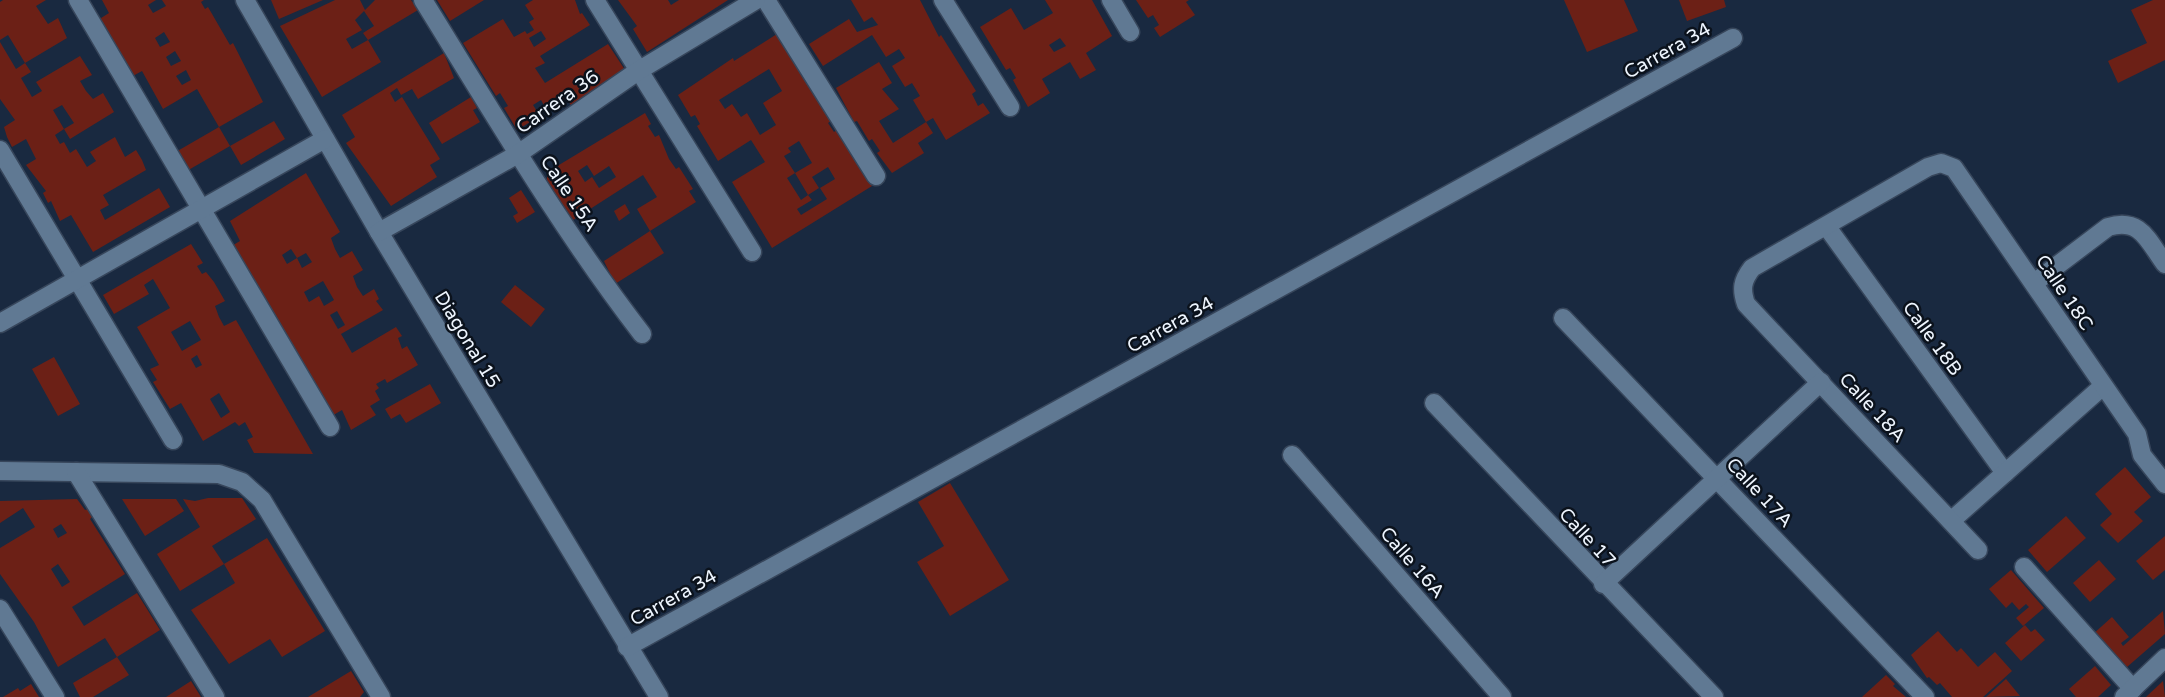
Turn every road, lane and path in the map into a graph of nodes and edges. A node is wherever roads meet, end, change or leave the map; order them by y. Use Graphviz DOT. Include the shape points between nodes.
graph roads {
  1 [pos="78,0"];
  2 [pos="245,0"];
  3 [pos="423,0"];
  4 [pos="595,0"];
  5 [pos="756,0"];
  6 [pos="766,0"];
  7 [pos="943,0"];
  8 [pos="1111,0"];
  9 [pos="1130,32"];
  10 [pos="1733,38"];
  11 [pos="638,71"];
  12 [pos="1010,107"];
  13 [pos="325,139"];
  14 [pos="0,150"];
  15 [pos="518,154"];
  16 [pos="876,176"];
  17 [pos="202,209"];
  18 [pos="1827,227"];
  19 [pos="379,232"];
  20 [pos="752,252"];
  21 [pos="2165,264"];
  22 [pos="77,280"];
  23 [pos="2034,283"];
  24 [pos="1563,318"];
  25 [pos="0,323"];
  26 [pos="642,334"];
  27 [pos="1821,382"];
  28 [pos="2104,386"];
  29 [pos="1434,403"];
  30 [pos="330,427"];
  31 [pos="173,440"];
  32 [pos="1292,455"];
  33 [pos="0,471"];
  34 [pos="76,472"];
  35 [pos="2005,473"];
  36 [pos="1720,479"];
  37 [pos="2165,484"];
  38 [pos="1952,520"];
  39 [pos="1978,550"];
  40 [pos="2024,567"];
  41 [pos="1604,584"];
  42 [pos="0,609"];
  43 [pos="626,647"];
  44 [pos="2165,658"];
  45 [pos="2128,693"];
  46 [pos="55,697"];
  47 [pos="215,697"];
  48 [pos="381,697"];
  49 [pos="659,697"];
  50 [pos="1502,697"];
  51 [pos="1714,697"];
  52 [pos="1924,697"];
  1 -- 17 [label="street"];
  2 -- 13 [label="street, Diagonal 15"];
  3 -- 15 [label="street, Calle 15A"];
  4 -- 11 [label="street"];
  5 -- 11 [label="street, Carrera 36"];
  6 -- 16 [label="street"];
  7 -- 12 [label="street"];
  8 -- 9 [label="street"];
  10 -- 43 [label="street, Carrera 34"];
  11 -- 15 [label="street, Carrera 36"];
  11 -- 20 [label="street"];
  13 -- 17 [label="street"];
  13 -- 19 [label="street, Diagonal 15"];
  14 -- 22 [label="street"];
  15 -- 19 [label="street, Carrera 36"];
  15 -- 26 [label="street, Calle 15A"];
  17 -- 22 [label="street"];
  17 -- 30 [label="street"];
  18 -- 23 [label="street, Calle 18C" via="1941,163 1954,168"];
  18 -- 27 [label="street, Calle 18A" via="1752,268 1741,291 1746,304"];
  18 -- 35 [label="street, Calle 18B"];
  19 -- 43 [label="street, Diagonal 15"];
  21 -- 23 [label="street" via="2137,227 2122,223 2108,227"];
  22 -- 25 [label="street"];
  22 -- 31 [label="street"];
  23 -- 28 [label="street, Calle 18C"];
  24 -- 36 [label="street, Calle 17A"];
  27 -- 36 [label="street"];
  27 -- 38 [label="street, Calle 18A"];
  28 -- 35 [label="street"];
  28 -- 37 [label="street, Calle 18C" via="2137,434 2142,455"];
  29 -- 41 [label="street, Calle 17"];
  32 -- 50 [label="street, Calle 16A"];
  33 -- 34 [label="street"];
  34 -- 47 [label="street"];
  34 -- 48 [label="street" via="219,474 242,482 262,500"];
  35 -- 38 [label="street"];
  36 -- 41 [label="street"];
  36 -- 52 [label="street, Calle 17A"];
  38 -- 39 [label="street, Calle 18A"];
  40 -- 45 [label="street"];
  41 -- 51 [label="street, Calle 17"];
  42 -- 46 [label="street"];
  43 -- 49 [label="street, Diagonal 15"];
  44 -- 45 [label="street"];
}
